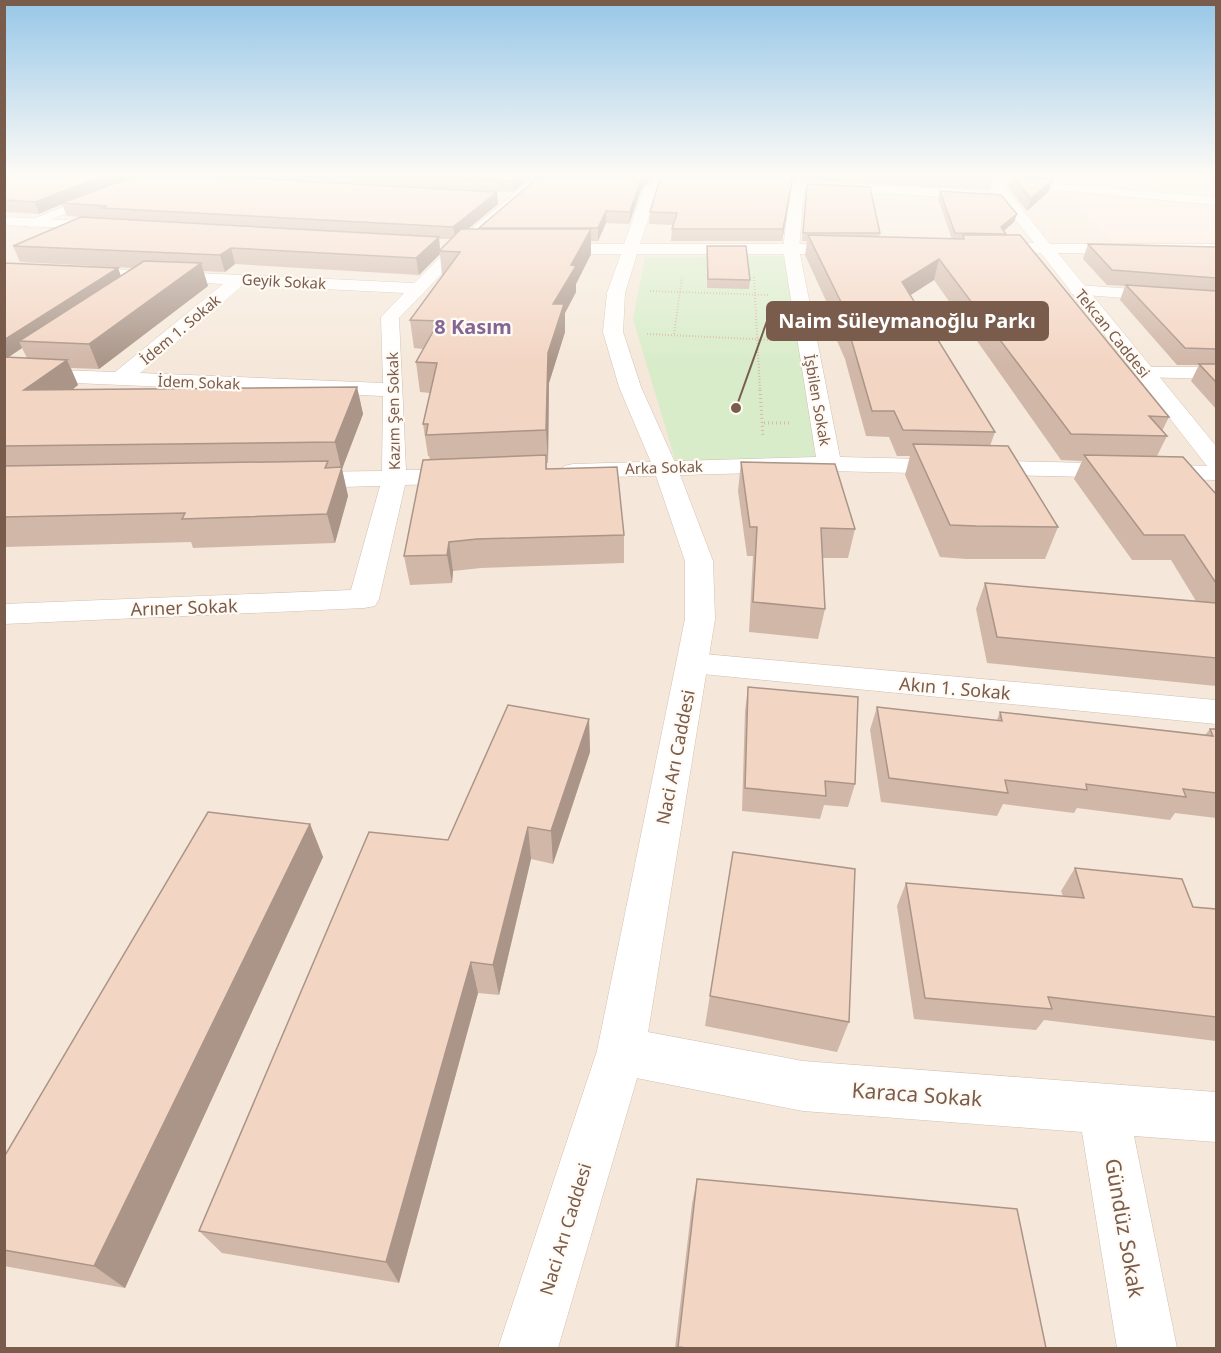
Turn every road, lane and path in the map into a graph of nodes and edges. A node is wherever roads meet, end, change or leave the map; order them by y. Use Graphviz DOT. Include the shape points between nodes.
graph roads {
  1 [pos="478,238"];
  2 [pos="635,238"];
  3 [pos="792,238"];
  4 [pos="1040,238"];
  5 [pos="435,246"];
  6 [pos="470,247"];
  7 [pos="968,248"];
  8 [pos="1048,248"];
  9 [pos="534,249"];
  10 [pos="632,249"];
  11 [pos="791,249"];
  12 [pos="862,249"];
  13 [pos="1216,249"];
  14 [pos="4,269"];
  15 [pos="683,271"];
  16 [pos="754,273"];
  17 [pos="150,274"];
  18 [pos="240,279"];
  19 [pos="650,282"];
  20 [pos="419,288"];
  21 [pos="1078,290"];
  22 [pos="648,291"];
  23 [pos="681,292"];
  24 [pos="120,294"];
  25 [pos="756,295"];
  26 [pos="773,295"];
  27 [pos="647,300"];
  28 [pos="1216,300"];
  29 [pos="674,335"];
  30 [pos="756,339"];
  31 [pos="650,342"];
  32 [pos="808,342"];
  33 [pos="33,353"];
  34 [pos="1216,372"];
  35 [pos="4,374"];
  36 [pos="1146,374"];
  37 [pos="120,379"];
  38 [pos="394,390"];
  39 [pos="764,423"];
  40 [pos="764,459"];
  41 [pos="1216,461"];
  42 [pos="830,464"];
  43 [pos="665,467"];
  44 [pos="546,472"];
  45 [pos="1216,473"];
  46 [pos="488,475"];
  47 [pos="394,479"];
  48 [pos="276,481"];
  49 [pos="364,599"];
  50 [pos="4,614"];
  51 [pos="693,664"];
  52 [pos="1216,712"];
  53 [pos="621,1051"];
  54 [pos="1103,1108"];
  55 [pos="1216,1117"];
  56 [pos="528,1348"];
  57 [pos="1147,1348"];
  1 -- 6 [label="street, Kazım Şen Sokak"];
  2 -- 10 [label="street, Naci Arı Caddesi"];
  3 -- 11 [label="street, İşbilen Sokak"];
  4 -- 8 [label="street, Tekcan Caddesi"];
  5 -- 6 [label="street"];
  6 -- 20 [label="street, Kazım Şen Sokak"];
  7 -- 8 [label="street"];
  8 -- 13 [label="street"];
  8 -- 21 [label="street, Tekcan Caddesi"];
  9 -- 10 [label="street"];
  10 -- 11 [label="street"];
  10 -- 43 [label="street, Naci Arı Caddesi" via="616,294 613,332 630,387"];
  11 -- 12 [label="street"];
  11 -- 32 [label="street, İşbilen Sokak"];
  14 -- 17 [label="street, Geyik Sokak"];
  15 -- 23 [label="path"];
  16 -- 25 [label="path"];
  17 -- 18 [label="street, Geyik Sokak"];
  17 -- 24 [label="street"];
  18 -- 20 [label="street, Geyik Sokak"];
  18 -- 37 [label="street, İdem 1. Sokak"];
  19 -- 22 [label="path"];
  20 -- 38 [label="street, Kazım Şen Sokak" via="390,316"];
  21 -- 28 [label="street"];
  21 -- 36 [label="street, Tekcan Caddesi"];
  22 -- 23 [label="path"];
  22 -- 27 [label="path"];
  23 -- 25 [label="path"];
  23 -- 29 [label="path"];
  25 -- 26 [label="path"];
  25 -- 30 [label="path"];
  29 -- 30 [label="path"];
  29 -- 31 [label="path" via="647,332"];
  30 -- 32 [label="path"];
  30 -- 39 [label="path"];
  32 -- 42 [label="street, İşbilen Sokak"];
  33 -- 35 [label="street"];
  34 -- 36 [label="street"];
  35 -- 37 [label="street, İdem Sokak"];
  36 -- 41 [label="street, Tekcan Caddesi"];
  37 -- 38 [label="street, İdem Sokak"];
  38 -- 47 [label="street, Kazım Şen Sokak"];
  39 -- 40 [label="path"];
  39 -- 40 [label="path" via="797,424 799,438 794,447"];
  40 -- 42 [label="street, Arka Sokak"];
  40 -- 43 [label="street, Arka Sokak"];
  42 -- 45 [label="street, Arka Sokak"];
  43 -- 44 [label="street, Arka Sokak"];
  43 -- 51 [label="street, Naci Arı Caddesi" via="699,561 700,619"];
  46 -- 47 [label="street"];
  47 -- 48 [label="street"];
  47 -- 49 [label="street, Kazım Şen Sokak"];
  49 -- 50 [label="street, Arıner Sokak"];
  51 -- 52 [label="street, Akın 1. Sokak"];
  51 -- 53 [label="street, Naci Arı Caddesi"];
  53 -- 54 [label="street, Karaca Sokak" via="803,1086"];
  53 -- 56 [label="street, Naci Arı Caddesi"];
  54 -- 55 [label="street, Karaca Sokak"];
  54 -- 57 [label="street, Gündüz Sokak"];
}
